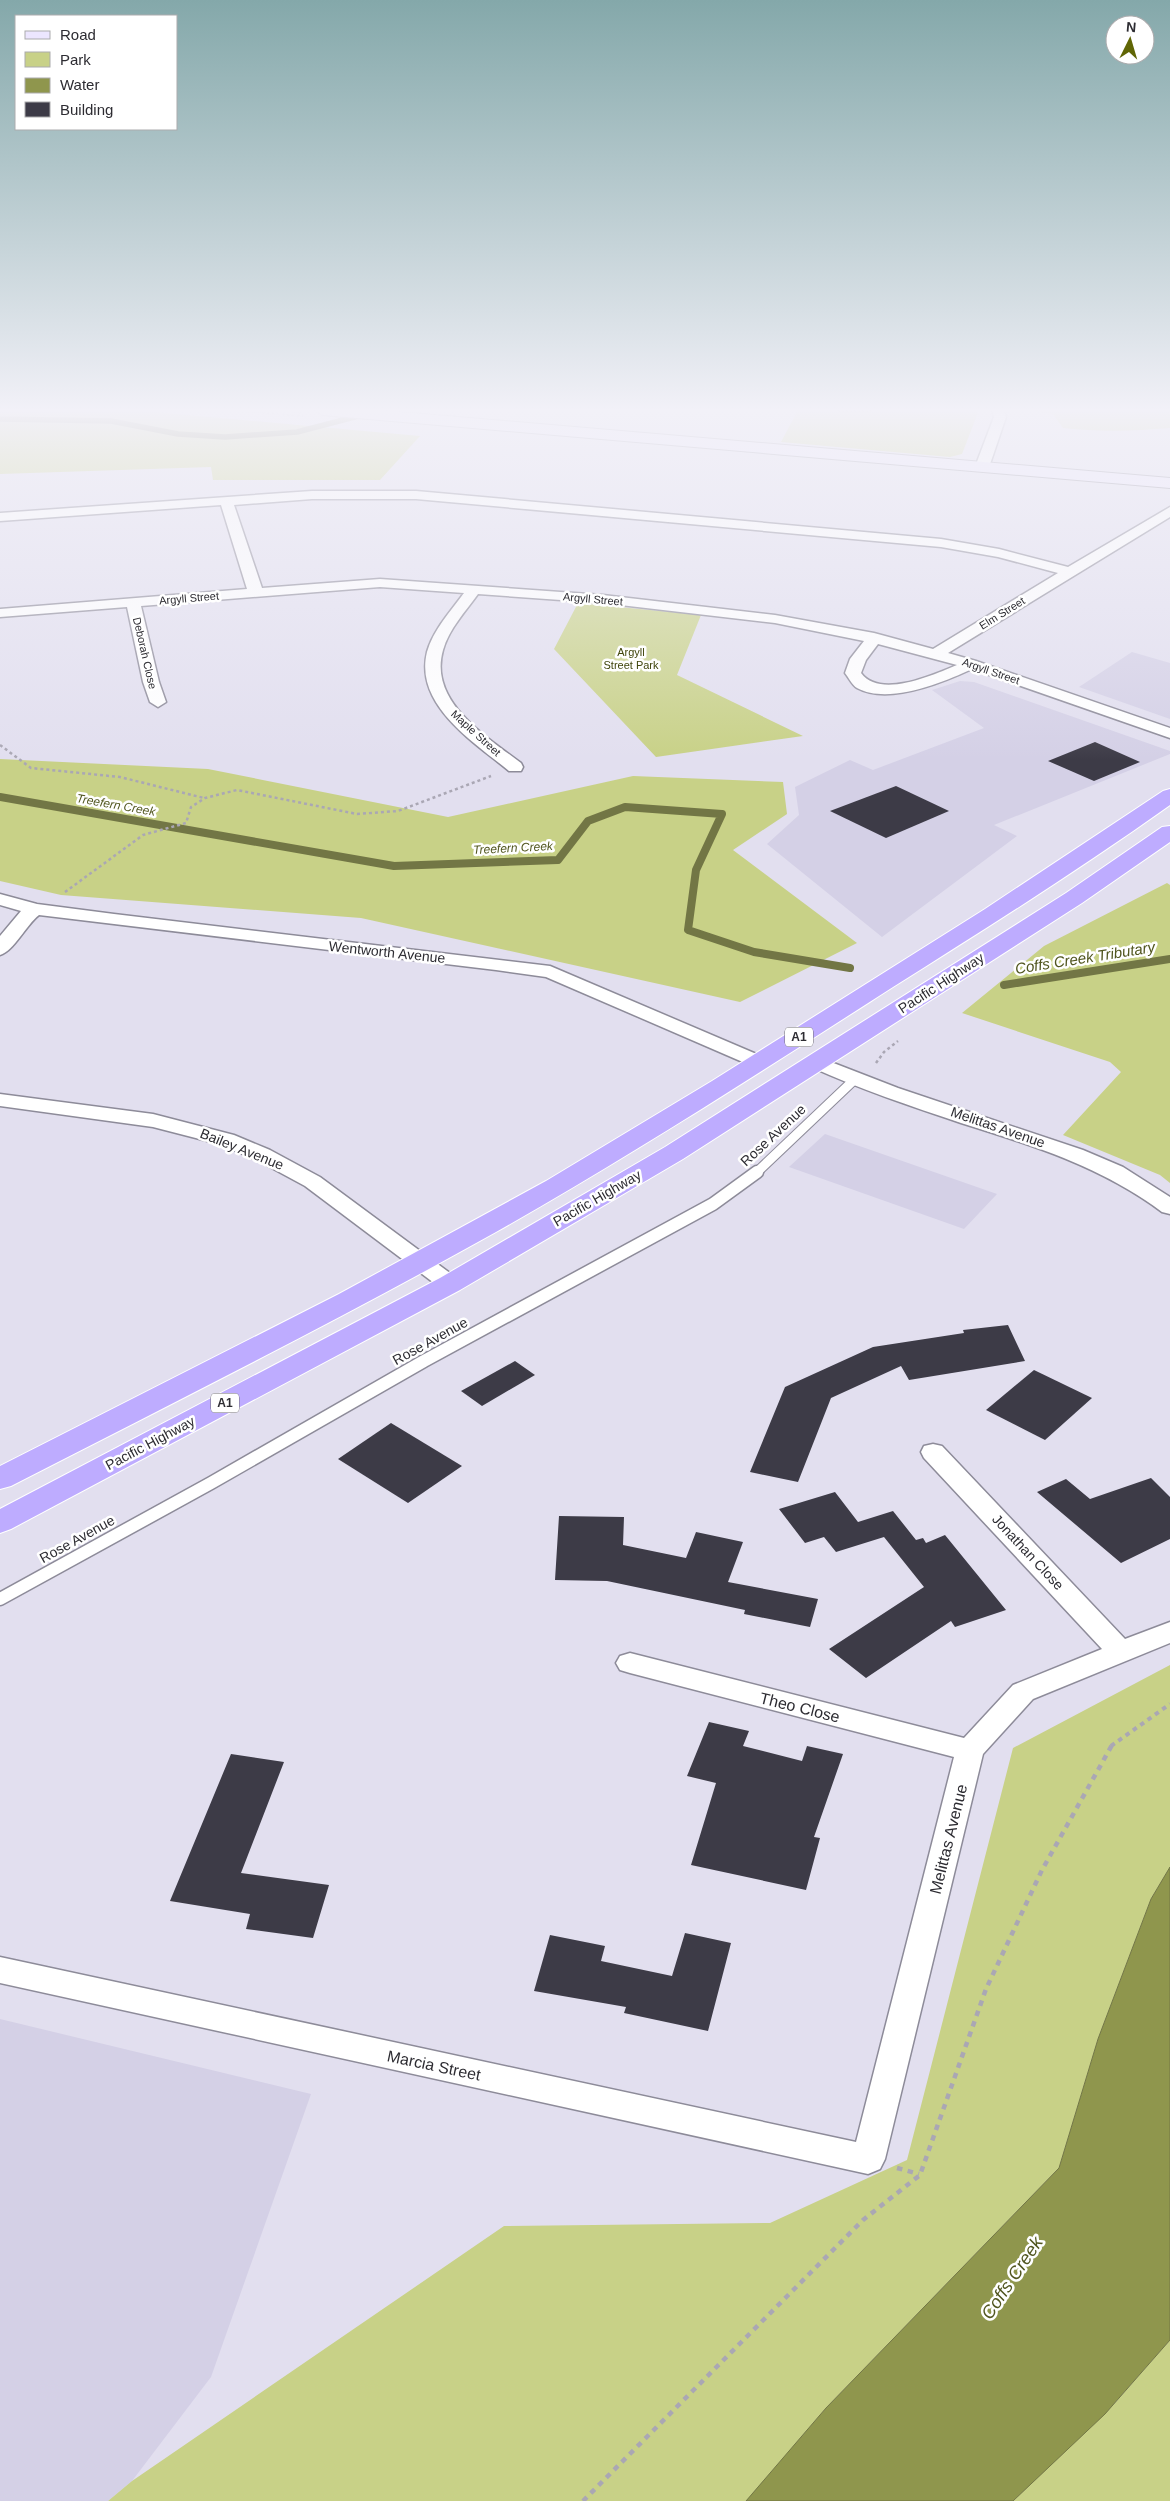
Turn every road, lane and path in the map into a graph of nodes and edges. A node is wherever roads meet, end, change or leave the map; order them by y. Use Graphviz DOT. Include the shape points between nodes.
graph roads {
  1 [pos="234,527"];
  2 [pos="768,527"];
  3 [pos="1144,527"];
  4 [pos="1069,572"];
  5 [pos="474,590"];
  6 [pos="256,592"];
  7 [pos="133,603"];
  8 [pos="0,613"];
  9 [pos="874,638"];
  10 [pos="936,653"];
  11 [pos="971,664"];
  12 [pos="158,702"];
  13 [pos="1170,733"];
  14 [pos="0,745"];
  15 [pos="515,767"];
  16 [pos="1170,795"];
  17 [pos="205,798"];
  18 [pos="1170,832"];
  19 [pos="61,895"];
  20 [pos="0,899"];
  21 [pos="36,909"];
  22 [pos="0,949"];
  23 [pos="759,1062"];
  24 [pos="818,1063"];
  25 [pos="854,1080"];
  26 [pos="0,1100"];
  27 [pos="1170,1207"];
  28 [pos="418,1262"];
  29 [pos="450,1284"];
  30 [pos="933,1452"];
  31 [pos="0,1479"];
  32 [pos="0,1522"];
  33 [pos="0,1599"];
  34 [pos="1170,1632"];
  35 [pos="1122,1653"];
  36 [pos="630,1663"];
  37 [pos="970,1750"];
  38 [pos="0,1970"];
  39 [pos="868,2159"];
  1 -- 6 [label="street"];
  2 -- 4 [label="street" via="941,543 999,553"];
  3 -- 4 [label="street, Elm Street"];
  4 -- 10 [label="street, Elm Street"];
  5 -- 6 [label="street, Argyll Street" via="380,583"];
  5 -- 9 [label="street, Argyll Street" via="702,610"];
  5 -- 15 [label="street, Maple Street" via="436,650 433,677 437,691 454,715"];
  6 -- 7 [label="street, Argyll Street"];
  7 -- 8 [label="street, Argyll Street"];
  7 -- 12 [label="street, Deborah Close"];
  9 -- 10 [label="street, Argyll Street"];
  9 -- 11 [label="street" via="858,659 853,673 858,682 867,686 894,689 912,686 952,674"];
  10 -- 11 [label="street, Argyll Street"];
  11 -- 13 [label="street, Argyll Street"];
  14 -- 17 [label="path" via="31,768 120,777"];
  15 -- 17 [label="path" via="398,811 358,814 237,790"];
  16 -- 23 [label="highway, A1" via="1027,892"];
  17 -- 19 [label="path" via="191,806 186,823 143,835"];
  18 -- 24 [label="highway, Pacific Highway / A1" via="1074,898"];
  20 -- 21 [label="street, Wentworth Avenue"];
  21 -- 22 [label="street" via="23,918"];
  21 -- 23 [label="street, Wentworth Avenue" via="550,972"];
  23 -- 28 [label="highway, A1" via="562,1182"];
  24 -- 25 [label="street, Melittas Avenue"];
  24 -- 29 [label="highway, Pacific Highway / A1" via="674,1153"];
  25 -- 27 [label="street, Melittas Avenue" via="1060,1148 1112,1170"];
  25 -- 33 [label="lane, Rose Avenue" via="755,1174 714,1204 424,1361"];
  26 -- 28 [label="street, Bailey Avenue" via="154,1119 248,1149 297,1172"];
  28 -- 29 [label="street, Bailey Avenue"];
  28 -- 31 [label="highway, A1"];
  29 -- 32 [label="highway, Pacific Highway / A1"];
  30 -- 35 [label="street, Jonathan Close"];
  34 -- 35 [label="street, Melittas Avenue"];
  35 -- 37 [label="street, Melittas Avenue" via="1023,1692"];
  36 -- 37 [label="street, Theo Close"];
  37 -- 39 [label="street, Melittas Avenue"];
  38 -- 39 [label="street, Marcia Street"];
}
